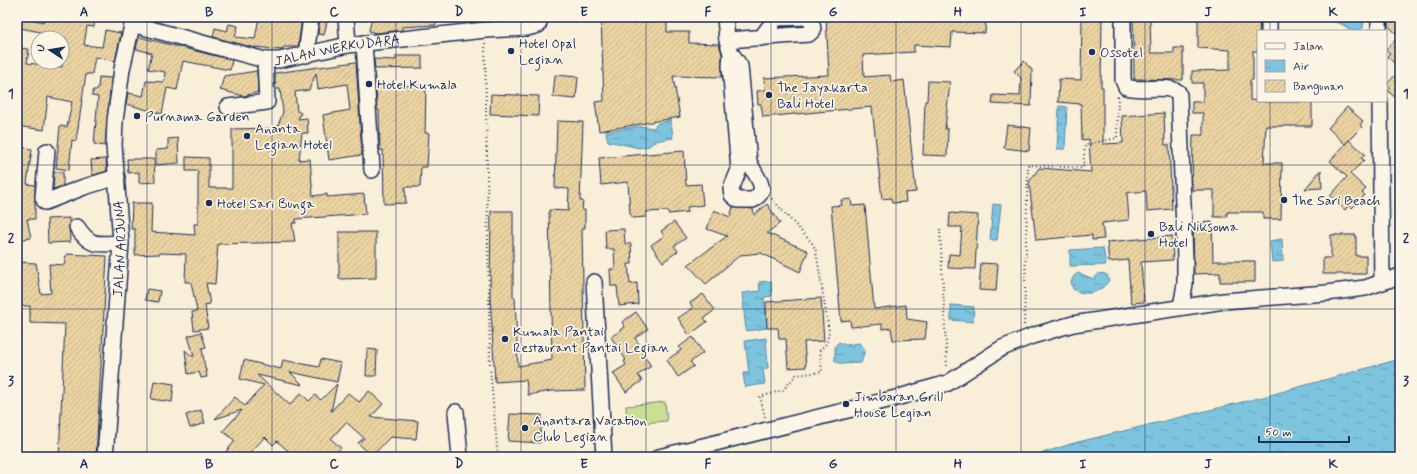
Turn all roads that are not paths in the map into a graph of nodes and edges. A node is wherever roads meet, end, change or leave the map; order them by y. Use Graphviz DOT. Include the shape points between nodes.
graph roads {
  1 [pos="311,17"];
  2 [pos="315,17"];
  3 [pos="346,17"];
  4 [pos="541,17"];
  5 [pos="725,17"];
  6 [pos="812,17"];
  7 [pos="1123,17"];
  8 [pos="1269,17"];
  9 [pos="1379,17"];
  10 [pos="133,21"];
  11 [pos="485,24"];
  12 [pos="1269,30"];
  13 [pos="1379,30"];
  14 [pos="364,43"];
  15 [pos="348,45"];
  16 [pos="729,46"];
  17 [pos="308,55"];
  18 [pos="265,60"];
  19 [pos="1380,102"];
  20 [pos="228,107"];
  21 [pos="47,151"];
  22 [pos="372,170"];
  23 [pos="116,177"];
  24 [pos="77,227"];
  25 [pos="121,243"];
  26 [pos="1400,276"];
  27 [pos="594,282"];
  28 [pos="1382,282"];
  29 [pos="1182,307"];
  30 [pos="456,412"];
  31 [pos="105,457"];
  32 [pos="460,457"];
  33 [pos="604,457"];
  34 [pos="659,457"];
  1 -- 17 [label="street"];
  2 -- 17 [label="street"];
  3 -- 15 [label="street"];
  4 -- 11 [label="street, JALAN WERKUDARA" via="538,25 527,28"];
  5 -- 16 [label="street"];
  6 -- 16 [label="street" via="776,18 761,38"];
  7 -- 29 [label="street" via="1123,80 1126,87 1176,90 1179,95 1185,259"];
  8 -- 12 [label="street"];
  9 -- 13 [label="street"];
  10 -- 18 [label="street, JALAN WERKUDARA"];
  10 -- 23 [label="street, JALAN ARJUNA" via="122,69 115,121"];
  11 -- 14 [label="street, JALAN WERKUDARA"];
  14 -- 15 [label="street, JALAN WERKUDARA"];
  14 -- 22 [label="street"];
  15 -- 17 [label="street, JALAN WERKUDARA"];
  16 -- 16 [label="street" via="740,66 749,162 762,189 753,200 746,201 738,200 732,195 731,189 739,170"];
  17 -- 18 [label="street, JALAN WERKUDARA"];
  18 -- 20 [label="street" via="268,102"];
  19 -- 28 [label="street"];
  21 -- 23 [label="street" via="43,200 45,202"];
  23 -- 25 [label="street, JALAN ARJUNA"];
  24 -- 25 [label="street" via="85,240 99,244"];
  25 -- 31 [label="street, JALAN ARJUNA"];
  26 -- 28 [label="street"];
  27 -- 33 [label="street"];
  28 -- 29 [label="street" via="1365,288 1334,292"];
  29 -- 34 [label="street" via="1073,324 1002,348 948,383"];
  30 -- 32 [label="street"];
}
